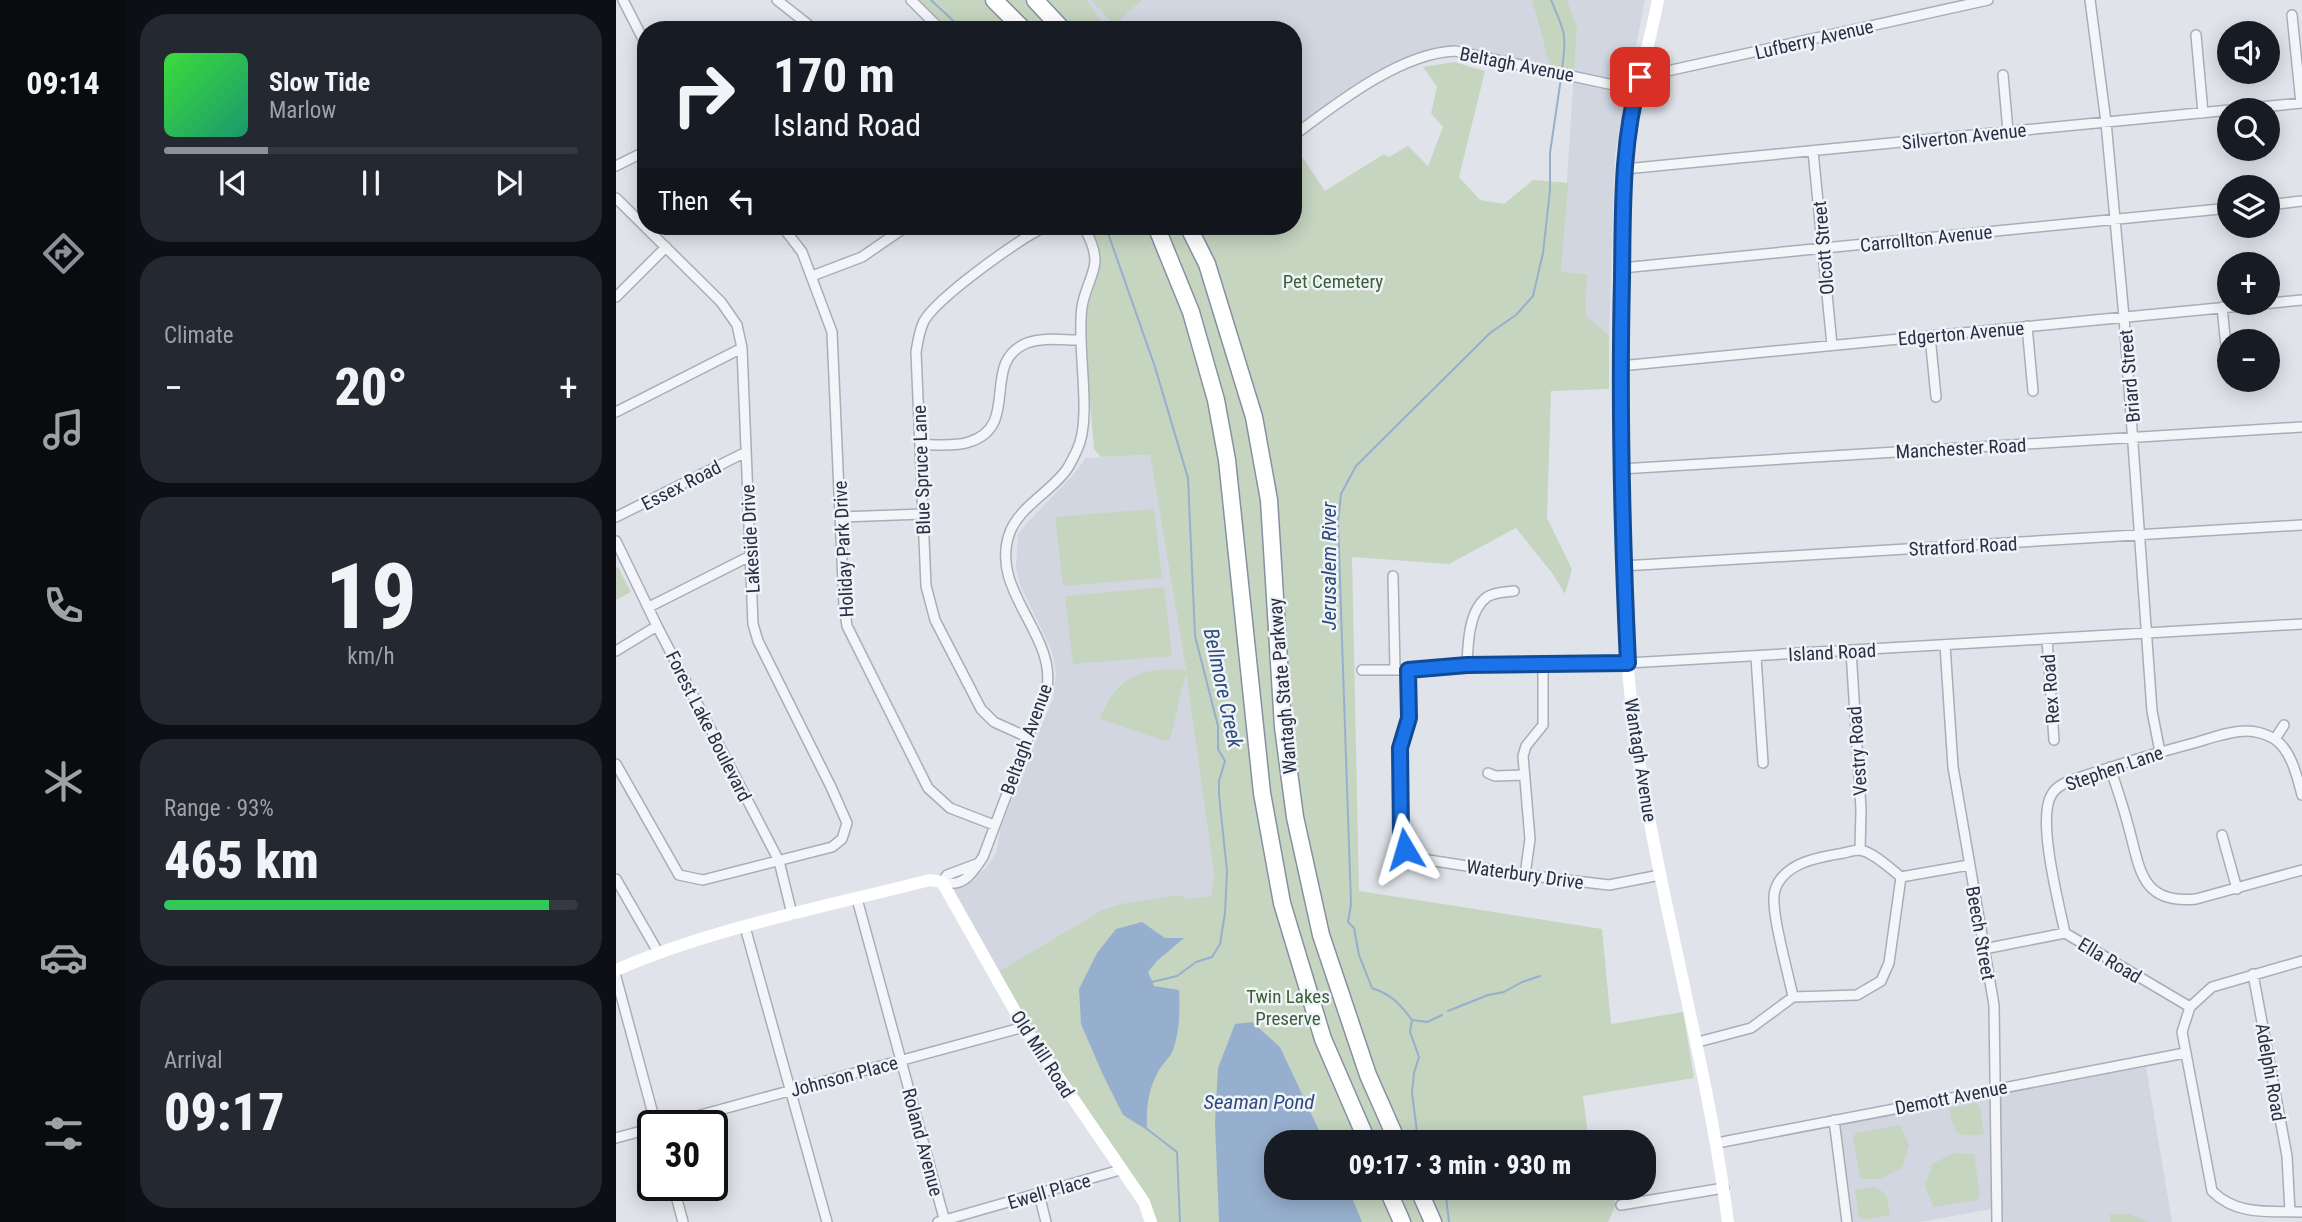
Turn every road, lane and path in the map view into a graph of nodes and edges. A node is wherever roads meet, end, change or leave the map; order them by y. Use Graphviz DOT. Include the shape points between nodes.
graph roads {
  1 [pos="623,0"];
  2 [pos="777,0"];
  3 [pos="911,0"];
  4 [pos="994,0"];
  5 [pos="1035,0"];
  6 [pos="1658,0"];
  7 [pos="1988,0"];
  8 [pos="2090,0"];
  9 [pos="2292,15"];
  10 [pos="804,21"];
  11 [pos="932,21"];
  12 [pos="1015,21"];
  13 [pos="1055,21"];
  14 [pos="637,27"];
  15 [pos="2196,35"];
  16 [pos="2003,75"];
  17 [pos="1638,83"];
  18 [pos="2301,103"];
  19 [pos="2203,113"];
  20 [pos="2106,122"];
  21 [pos="1302,129"];
  22 [pos="2008,131"];
  23 [pos="1814,150"];
  24 [pos="637,156"];
  25 [pos="616,166"];
  26 [pos="1625,169"];
  27 [pos="616,198"];
  28 [pos="2302,201"];
  29 [pos="2280,204"];
  30 [pos="2217,209"];
  31 [pos="637,219"];
  32 [pos="2115,220"];
  33 [pos="654,235"];
  34 [pos="789,235"];
  35 [pos="1030,235"];
  36 [pos="1088,235"];
  37 [pos="1160,235"];
  38 [pos="1192,235"];
  39 [pos="894,236"];
  40 [pos="666,247"];
  41 [pos="1823,248"];
  42 [pos="1622,268"];
  43 [pos="812,276"];
  44 [pos="616,297"];
  45 [pos="2302,300"];
  46 [pos="2280,302"];
  47 [pos="2217,308"];
  48 [pos="2124,317"];
  49 [pos="2027,326"];
  50 [pos="1930,336"];
  51 [pos="1080,340"];
  52 [pos="1832,345"];
  53 [pos="742,348"];
  54 [pos="1620,366"];
  55 [pos="2033,391"];
  56 [pos="1936,397"];
  57 [pos="616,412"];
  58 [pos="2302,428"];
  59 [pos="2134,438"];
  60 [pos="920,445"];
  61 [pos="746,452"];
  62 [pos="1620,469"];
  63 [pos="923,514"];
  64 [pos="616,517"];
  65 [pos="841,517"];
  66 [pos="2302,525"];
  67 [pos="2141,535"];
  68 [pos="616,541"];
  69 [pos="750,556"];
  70 [pos="1623,566"];
  71 [pos="1393,576"];
  72 [pos="1514,591"];
  73 [pos="649,607"];
  74 [pos="2302,624"];
  75 [pos="657,626"];
  76 [pos="2147,633"];
  77 [pos="2047,639"];
  78 [pos="1945,645"];
  79 [pos="616,651"];
  80 [pos="1851,651"];
  81 [pos="1756,657"];
  82 [pos="1628,663"];
  83 [pos="1467,665"];
  84 [pos="1543,665"];
  85 [pos="1362,670"];
  86 [pos="1395,670"];
  87 [pos="1408,670"];
  88 [pos="2284,725"];
  89 [pos="1027,737"];
  90 [pos="2275,739"];
  91 [pos="2054,740"];
  92 [pos="2160,752"];
  93 [pos="1763,763"];
  94 [pos="616,764"];
  95 [pos="2110,767"];
  96 [pos="1488,773"];
  97 [pos="1524,775"];
  98 [pos="2302,795"];
  99 [pos="994,825"];
  100 [pos="2222,835"];
  101 [pos="1860,850"];
  102 [pos="779,862"];
  103 [pos="1969,865"];
  104 [pos="2302,870"];
  105 [pos="1661,875"];
  106 [pos="1525,876"];
  107 [pos="1901,877"];
  108 [pos="616,879"];
  109 [pos="942,882"];
  110 [pos="2238,889"];
  111 [pos="857,899"];
  112 [pos="792,914"];
  113 [pos="746,927"];
  114 [pos="2064,933"];
  115 [pos="1984,948"];
  116 [pos="658,952"];
  117 [pos="2302,961"];
  118 [pos="616,970"];
  119 [pos="2253,974"];
  120 [pos="616,977"];
  121 [pos="1793,997"];
  122 [pos="2190,1007"];
  123 [pos="1024,1027"];
  124 [pos="1698,1042"];
  125 [pos="2185,1053"];
  126 [pos="901,1060"];
  127 [pos="1995,1088"];
  128 [pos="791,1090"];
  129 [pos="651,1110"];
  130 [pos="718,1110"];
  131 [pos="1834,1121"];
  132 [pos="1362,1130"];
  133 [pos="1392,1130"];
  134 [pos="637,1132"];
  135 [pos="616,1138"];
  136 [pos="1717,1143"];
  137 [pos="1121,1170"];
  138 [pos="1724,1188"];
  139 [pos="1038,1194"];
  140 [pos="1392,1200"];
  141 [pos="1423,1200"];
  142 [pos="677,1201"];
  143 [pos="1621,1205"];
  144 [pos="2290,1212"];
  145 [pos="2302,1212"];
  146 [pos="942,1221"];
  147 [pos="683,1222"];
  148 [pos="827,1222"];
  149 [pos="1046,1222"];
  150 [pos="1151,1222"];
  151 [pos="1402,1222"];
  152 [pos="1433,1222"];
  153 [pos="1728,1222"];
  154 [pos="1847,1222"];
  155 [pos="1997,1222"];
  1 -- 14 [label="street"];
  2 -- 10 [label="street"];
  3 -- 11 [label="street"];
  4 -- 12 [label="highway"];
  5 -- 13 [label="highway"];
  6 -- 17 [label="main road, Wantagh Avenue"];
  7 -- 17 [label="street, Lufberry Avenue"];
  8 -- 20 [label="street, Briard Street"];
  9 -- 18 [label="street"];
  15 -- 19 [label="street"];
  16 -- 22 [label="street"];
  17 -- 21 [label="street, Beltagh Avenue" via="1438,51 1364,84"];
  17 -- 26 [label="main road, Wantagh Avenue"];
  18 -- 19 [label="street, Silverton Avenue"];
  19 -- 20 [label="street, Silverton Avenue"];
  20 -- 22 [label="street, Silverton Avenue"];
  20 -- 32 [label="street, Briard Street"];
  22 -- 23 [label="street, Silverton Avenue"];
  23 -- 26 [label="street, Silverton Avenue"];
  23 -- 41 [label="street, Olcott Street"];
  24 -- 25 [label="street"];
  26 -- 42 [label="main road, Wantagh Avenue"];
  27 -- 31 [label="street, Lakeside Drive"];
  28 -- 29 [label="street"];
  30 -- 32 [label="street, Carrollton Avenue"];
  32 -- 41 [label="street, Carrollton Avenue"];
  32 -- 48 [label="street, Briard Street"];
  33 -- 40 [label="street, Lakeside Drive"];
  34 -- 43 [label="street, Holiday Park Drive"];
  35 -- 60 [label="street, Blue Spruce Lane" via="936,305 925,320 916,352"];
  36 -- 51 [label="street, Beltagh Avenue" via="1095,260 1082,308"];
  37 -- 132 [label="highway, Wantagh State Parkway" via="1191,312 1227,460 1262,793 1282,903 1323,1039"];
  38 -- 133 [label="highway, Wantagh State Parkway" via="1207,264 1254,417 1269,500 1283,727 1293,804 1321,935 1367,1075"];
  39 -- 43 [label="street" via="862,257"];
  40 -- 44 [label="street"];
  40 -- 53 [label="street, Lakeside Drive" via="721,302 737,325"];
  41 -- 42 [label="street, Carrollton Avenue"];
  41 -- 52 [label="street, Olcott Street"];
  42 -- 54 [label="main road, Wantagh Avenue"];
  43 -- 65 [label="street, Holiday Park Drive" via="832,332"];
  45 -- 46 [label="street, Edgerton Avenue"];
  47 -- 48 [label="street, Edgerton Avenue"];
  48 -- 49 [label="street, Edgerton Avenue"];
  48 -- 59 [label="street, Briard Street"];
  49 -- 50 [label="street, Edgerton Avenue"];
  49 -- 55 [label="street"];
  50 -- 52 [label="street, Edgerton Avenue"];
  50 -- 56 [label="street"];
  51 -- 60 [label="street" via="1042,340 1019,347 1008,355 1002,368 999,411 987,432 968,443"];
  51 -- 89 [label="street, Beltagh Avenue" via="1084,423 1080,446 1067,469 1019,518 1007,549 1012,588 1044,654 1048,674 1045,696"];
  52 -- 54 [label="street, Edgerton Avenue"];
  53 -- 57 [label="street"];
  53 -- 61 [label="street, Lakeside Drive"];
  54 -- 62 [label="main road, Wantagh Avenue"];
  58 -- 59 [label="street, Manchester Road"];
  59 -- 62 [label="street, Manchester Road"];
  59 -- 67 [label="street, Briard Street"];
  60 -- 63 [label="street, Blue Spruce Lane"];
  61 -- 64 [label="street, Essex Road"];
  61 -- 69 [label="street, Lakeside Drive"];
  62 -- 70 [label="main road, Wantagh Avenue"];
  63 -- 65 [label="street"];
  63 -- 89 [label="street, Blue Spruce Lane" via="926,586 935,620 981,709 994,722"];
  65 -- 99 [label="street, Holiday Park Drive" via="844,606 855,645 928,788 950,808"];
  66 -- 67 [label="street, Stratford Road"];
  67 -- 70 [label="street, Stratford Road"];
  67 -- 76 [label="street, Briard Street"];
  68 -- 73 [label="street, Forest Lake Boulevard"];
  69 -- 73 [label="street"];
  69 -- 102 [label="street, Lakeside Drive" via="758,642 847,823 842,839 832,847"];
  70 -- 82 [label="main road, Wantagh Avenue"];
  71 -- 86 [label="street"];
  72 -- 83 [label="street" via="1496,593 1480,604 1468,638"];
  73 -- 75 [label="street, Forest Lake Boulevard"];
  74 -- 76 [label="street, Island Road"];
  75 -- 79 [label="street"];
  75 -- 102 [label="street, Forest Lake Boulevard"];
  76 -- 77 [label="street, Island Road"];
  76 -- 92 [label="street, Briard Street"];
  77 -- 78 [label="street, Island Road"];
  77 -- 91 [label="street, Rex Road"];
  78 -- 80 [label="street, Island Road"];
  78 -- 103 [label="street, Beech Street" via="1953,767"];
  80 -- 81 [label="street, Island Road"];
  80 -- 101 [label="street, Vestry Road"];
  81 -- 82 [label="street, Island Road"];
  81 -- 93 [label="street"];
  82 -- 84 [label="street, Island Road"];
  82 -- 105 [label="main road, Wantagh Avenue" via="1637,746"];
  83 -- 84 [label="street, Island Road"];
  83 -- 87 [label="street, Island Road"];
  84 -- 97 [label="street" via="1544,718 1524,751"];
  85 -- 86 [label="street, Island Road"];
  86 -- 87 [label="street, Island Road"];
  87 -- 106 [label="street, Waterbury Drive" via="1409,718 1400,748 1405,849 1422,859"];
  88 -- 90 [label="street"];
  89 -- 99 [label="street, Beltagh Avenue"];
  90 -- 92 [label="street, Stephen Lane" via="2247,731"];
  90 -- 98 [label="street" via="2295,770"];
  92 -- 95 [label="street, Stephen Lane"];
  94 -- 102 [label="street" via="680,875 704,880"];
  95 -- 110 [label="street" via="2144,880 2168,898 2182,901"];
  95 -- 114 [label="street, Stephen Lane" via="2057,787 2046,807 2045,826"];
  96 -- 97 [label="street"];
  97 -- 106 [label="street" via="1530,839"];
  99 -- 109 [label="street, Beltagh Avenue" via="971,874 951,885"];
  100 -- 110 [label="street"];
  101 -- 107 [label="street"];
  101 -- 121 [label="street" via="1816,858 1790,870 1775,890 1774,907"];
  102 -- 112 [label="street, Forest Lake Boulevard"];
  103 -- 107 [label="street"];
  103 -- 115 [label="street, Beech Street"];
  104 -- 110 [label="street"];
  105 -- 106 [label="street, Waterbury Drive" via="1609,885"];
  105 -- 124 [label="main road, Wantagh Avenue"];
  107 -- 121 [label="street" via="1889,963 1881,981 1857,995"];
  108 -- 116 [label="street"];
  109 -- 111 [label="main road" via="930,880"];
  109 -- 123 [label="main road, Old Mill Road"];
  111 -- 112 [label="main road"];
  111 -- 126 [label="street, Roland Avenue"];
  112 -- 113 [label="main road"];
  113 -- 116 [label="main road"];
  113 -- 128 [label="street"];
  114 -- 115 [label="street, Ella Road"];
  114 -- 122 [label="street, Ella Road"];
  115 -- 127 [label="street, Beech Street" via="1994,1005"];
  116 -- 118 [label="main road"];
  117 -- 119 [label="street"];
  119 -- 122 [label="street" via="2211,987"];
  119 -- 144 [label="street, Adelphi Road" via="2287,1156"];
  120 -- 129 [label="street"];
  121 -- 124 [label="street" via="1751,1028"];
  122 -- 125 [label="street" via="2182,1032"];
  123 -- 126 [label="street, Johnson Place"];
  123 -- 137 [label="main road, Old Mill Road"];
  124 -- 136 [label="main road, Wantagh Avenue"];
  125 -- 127 [label="street, Demott Avenue"];
  125 -- 144 [label="street" via="2213,1191 2238,1209"];
  126 -- 128 [label="street, Johnson Place"];
  126 -- 146 [label="street, Roland Avenue"];
  127 -- 131 [label="street, Demott Avenue"];
  127 -- 155 [label="street, Beech Street"];
  128 -- 130 [label="street, Johnson Place"];
  128 -- 148 [label="street"];
  131 -- 136 [label="street, Demott Avenue"];
  131 -- 154 [label="street"];
  134 -- 135 [label="street"];
  136 -- 138 [label="main road, Wantagh Avenue"];
  137 -- 139 [label="street, Ewell Place"];
  137 -- 150 [label="main road, Old Mill Road" via="1144,1202"];
  138 -- 143 [label="street"];
  138 -- 153 [label="main road, Wantagh Avenue"];
  139 -- 146 [label="street, Ewell Place"];
  139 -- 149 [label="street"];
  140 -- 151 [label="highway"];
  141 -- 152 [label="highway"];
  142 -- 147 [label="street"];
  144 -- 145 [label="street"];
}
